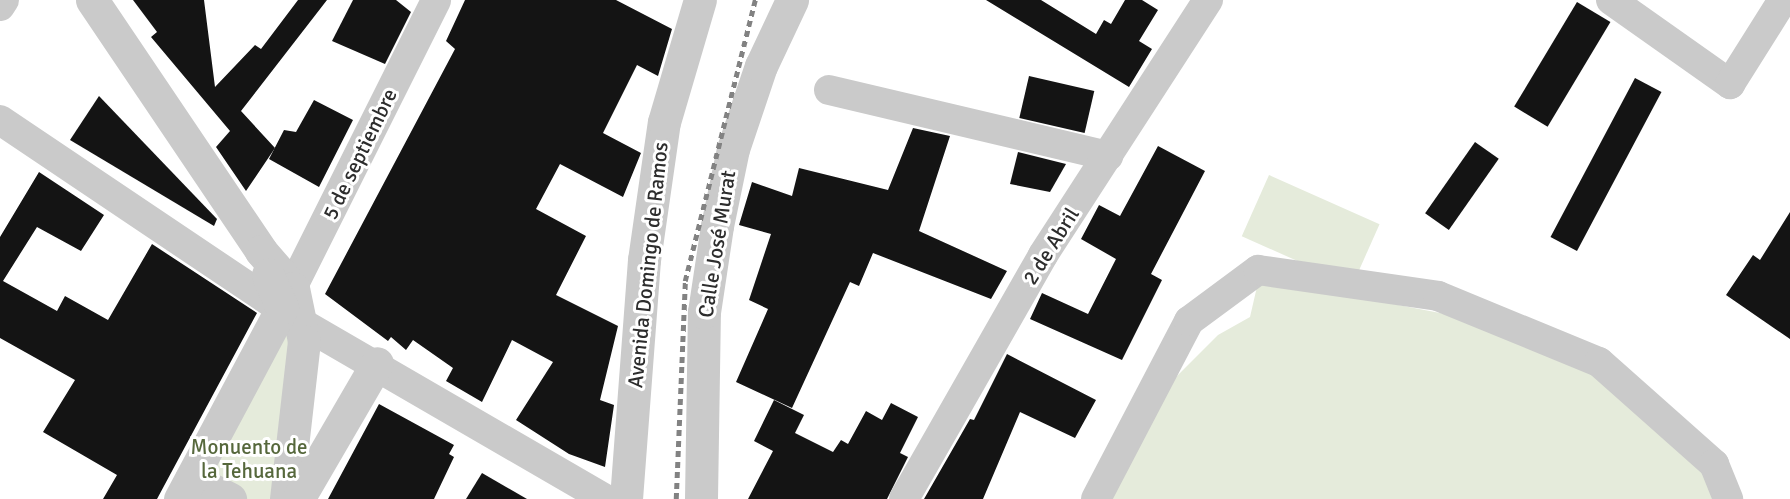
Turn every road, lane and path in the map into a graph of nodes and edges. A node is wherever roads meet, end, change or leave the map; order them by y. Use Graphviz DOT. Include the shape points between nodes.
graph roads {
  1 [pos="4,0"];
  2 [pos="92,0"];
  3 [pos="436,0"];
  4 [pos="700,0"];
  5 [pos="792,0"];
  6 [pos="1208,0"];
  7 [pos="1611,0"];
  8 [pos="1783,0"];
  9 [pos="0,6"];
  10 [pos="829,90"];
  11 [pos="0,120"];
  12 [pos="1108,156"];
  13 [pos="293,307"];
  14 [pos="377,363"];
  15 [pos="185,489"];
  16 [pos="230,499"];
  17 [pos="286,499"];
  18 [pos="298,499"];
  19 [pos="605,499"];
  20 [pos="626,499"];
  21 [pos="701,499"];
  22 [pos="904,499"];
  23 [pos="1096,499"];
  24 [pos="1728,499"];
  1 -- 9 [label="street"];
  2 -- 13 [label="street" via="261,251"];
  3 -- 13 [label="street, 5 de septiembre"];
  4 -- 20 [label="street, Avenida Domingo de Ramos" via="664,122 644,260"];
  5 -- 21 [label="street, Calle José Murat" via="761,66 733,149 717,226 704,312"];
  6 -- 12 [label="street, 2 de Abril"];
  7 -- 8 [label="street" via="1730,84"];
  10 -- 12 [label="street"];
  11 -- 13 [label="street"];
  12 -- 22 [label="street, 2 de Abril" via="1043,255"];
  13 -- 14 [label="street"];
  13 -- 15 [label="street"];
  13 -- 17 [label="street"];
  14 -- 18 [label="street"];
  14 -- 19 [label="street"];
  15 -- 16 [label="street"];
  23 -- 24 [label="street" via="1189,321 1258,270 1438,296 1599,362 1714,464"];
}
